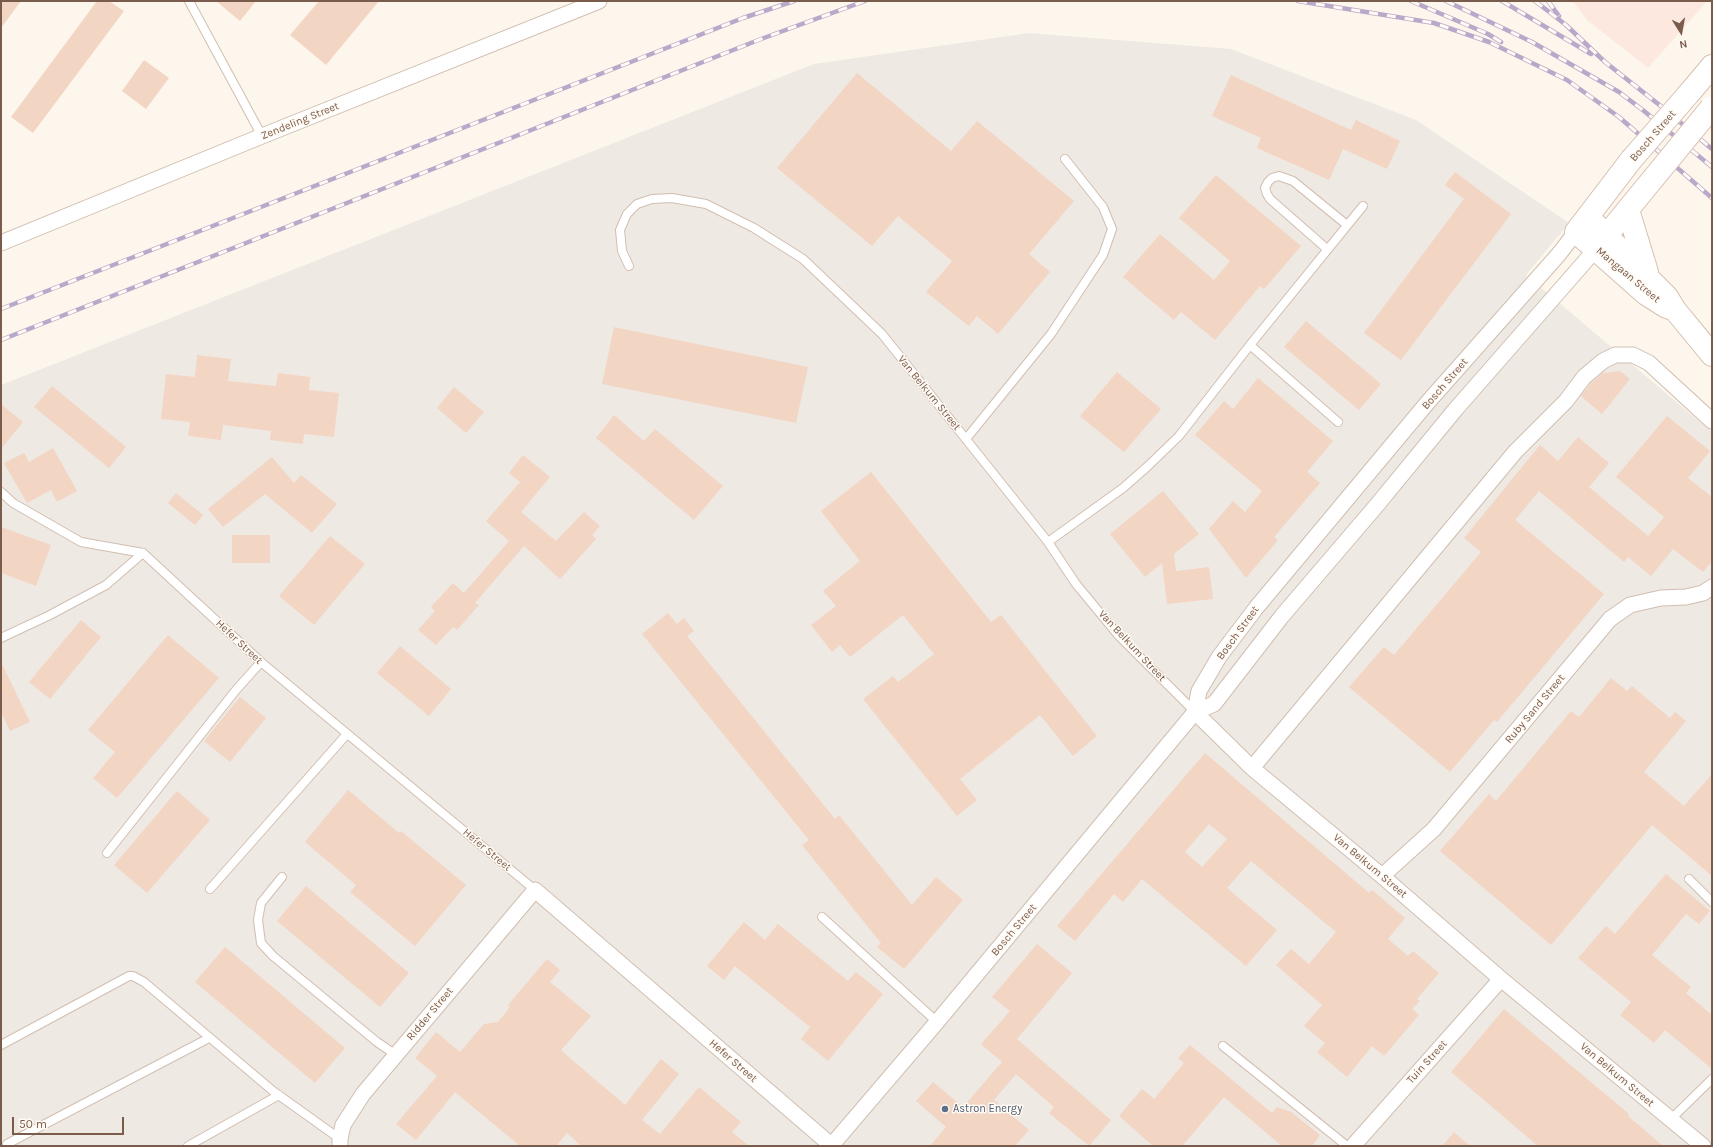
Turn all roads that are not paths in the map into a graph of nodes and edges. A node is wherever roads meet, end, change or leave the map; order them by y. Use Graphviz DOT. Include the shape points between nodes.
graph roads {
  1 [pos="189,1"];
  2 [pos="599,1"];
  3 [pos="1712,66"];
  4 [pos="1712,108"];
  5 [pos="262,136"];
  6 [pos="1065,159"];
  7 [pos="1363,206"];
  8 [pos="1628,210"];
  9 [pos="1582,224"];
  10 [pos="1347,225"];
  11 [pos="1601,242"];
  12 [pos="1,243"];
  13 [pos="1327,249"];
  14 [pos="629,266"];
  15 [pos="1648,276"];
  16 [pos="1675,310"];
  17 [pos="1250,345"];
  18 [pos="1712,354"];
  19 [pos="1712,420"];
  20 [pos="1338,422"];
  21 [pos="966,439"];
  22 [pos="1,492"];
  23 [pos="1048,542"];
  24 [pos="143,553"];
  25 [pos="1712,587"];
  26 [pos="1,638"];
  27 [pos="261,662"];
  28 [pos="1195,712"];
  29 [pos="347,734"];
  30 [pos="1252,768"];
  31 [pos="107,853"];
  32 [pos="1382,876"];
  33 [pos="282,877"];
  34 [pos="1689,879"];
  35 [pos="210,889"];
  36 [pos="535,890"];
  37 [pos="1712,902"];
  38 [pos="822,917"];
  39 [pos="1501,979"];
  40 [pos="937,1022"];
  41 [pos="209,1038"];
  42 [pos="1,1045"];
  43 [pos="1224,1046"];
  44 [pos="396,1055"];
  45 [pos="1712,1079"];
  46 [pos="279,1095"];
  47 [pos="1671,1119"];
  48 [pos="340,1143"];
  49 [pos="7,1144"];
  50 [pos="188,1146"];
  51 [pos="832,1146"];
  52 [pos="1347,1146"];
  53 [pos="1352,1146"];
  54 [pos="1704,1146"];
  1 -- 5 [label="lane"];
  2 -- 5 [label="street, Zendeling Street"];
  3 -- 9 [label="street, Bosch Street, bridge" via="1631,160"];
  4 -- 8 [label="street, Bosch Street, bridge"];
  5 -- 12 [label="street, Zendeling Street"];
  6 -- 21 [label="lane" via="1103,207 1112,228 1103,255 1051,334"];
  7 -- 10 [label="lane"];
  8 -- 11 [label="street, Bosch Street"];
  8 -- 15 [label="street"];
  9 -- 11 [label="street, Mangaan Street"];
  9 -- 28 [label="street, Bosch Street" via="1559,254 1423,408 1256,608 1219,657 1199,691"];
  10 -- 13 [label="lane"];
  10 -- 13 [label="lane" via="1293,182 1279,176 1268,182 1265,188 1270,199"];
  11 -- 15 [label="street, Mangaan Street"];
  11 -- 16 [label="street, Mangaan Street" via="1646,294"];
  11 -- 28 [label="street, Bosch Street" via="1282,616 1214,704"];
  13 -- 17 [label="lane"];
  14 -- 21 [label="lane, Van Belkum Street" via="622,251 620,230 627,214 637,204 672,198 706,204 754,228 803,259 882,334"];
  15 -- 16 [label="street, Mangaan Street"];
  16 -- 18 [label="street"];
  17 -- 20 [label="lane"];
  17 -- 23 [label="lane" via="1179,436 1123,488"];
  19 -- 30 [label="street" via="1649,363 1633,355 1615,355 1603,361 1584,377 1566,401 1515,452"];
  21 -- 23 [label="lane, Van Belkum Street"];
  22 -- 24 [label="lane" via="13,503 81,542"];
  23 -- 28 [label="lane, Van Belkum Street" via="1076,584 1119,636"];
  24 -- 26 [label="lane" via="106,585"];
  24 -- 27 [label="lane, Hefer Street"];
  25 -- 32 [label="street, Ruby Sand Street" via="1703,593 1686,597 1661,598 1630,605 1610,619 1434,829"];
  27 -- 29 [label="lane, Hefer Street"];
  27 -- 31 [label="lane"];
  28 -- 30 [label="street, Van Belkum Street"];
  28 -- 40 [label="street, Bosch Street"];
  29 -- 35 [label="lane"];
  29 -- 36 [label="lane, Hefer Street"];
  30 -- 32 [label="street, Van Belkum Street"];
  32 -- 39 [label="street, Van Belkum Street"];
  33 -- 44 [label="lane" via="261,903 258,920 261,943 273,956"];
  34 -- 37 [label="lane"];
  36 -- 44 [label="street, Ridder Street"];
  36 -- 51 [label="street, Hefer Street"];
  38 -- 40 [label="lane"];
  39 -- 47 [label="street, Van Belkum Street"];
  39 -- 53 [label="street, Tuin Street"];
  40 -- 51 [label="street, Bosch Street"];
  41 -- 42 [label="lane" via="144,982 129,976"];
  41 -- 46 [label="lane"];
  41 -- 49 [label="lane"];
  43 -- 52 [label="lane"];
  44 -- 48 [label="street, Ridder Street" via="348,1115 343,1125"];
  45 -- 47 [label="lane"];
  46 -- 48 [label="lane"];
  46 -- 50 [label="lane"];
  47 -- 54 [label="street, Van Belkum Street"];
}
